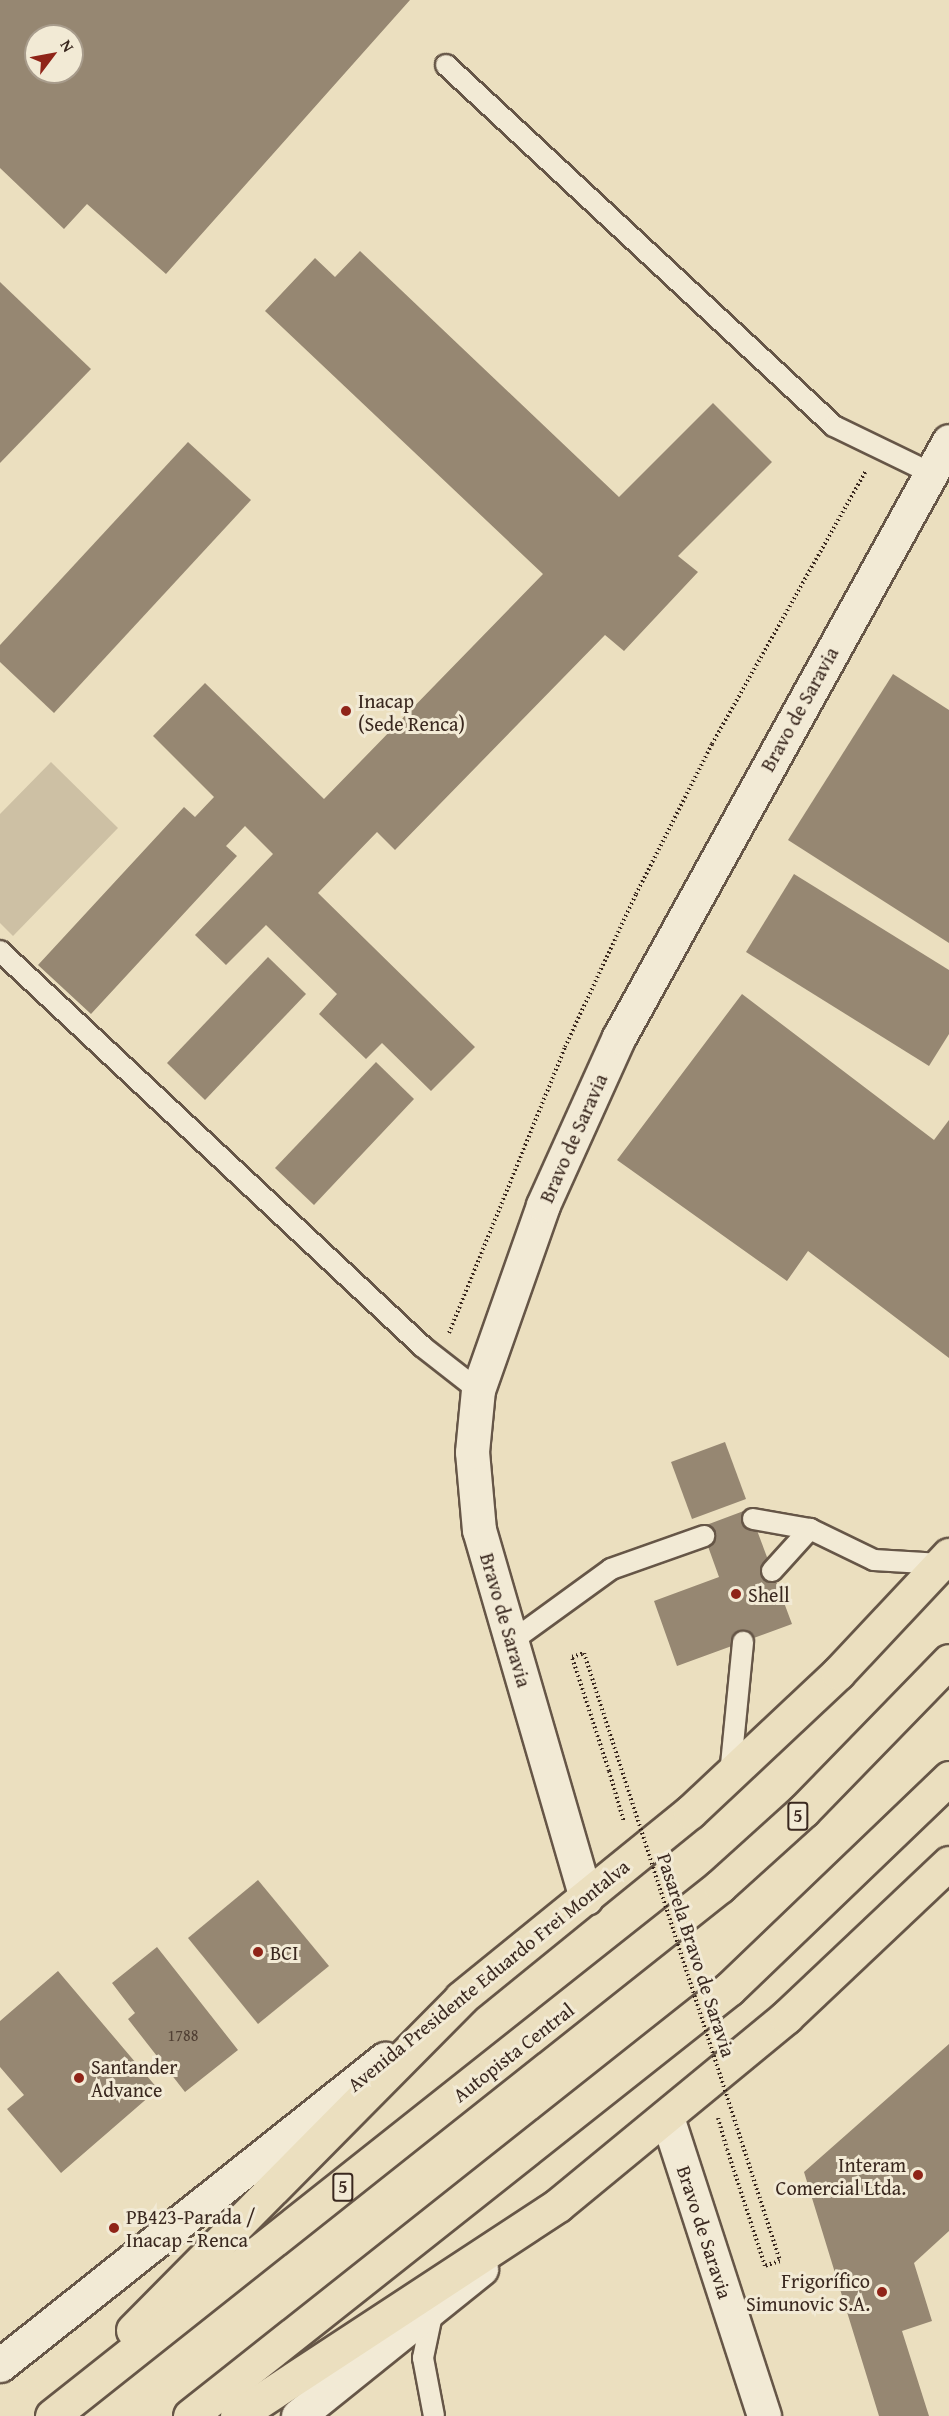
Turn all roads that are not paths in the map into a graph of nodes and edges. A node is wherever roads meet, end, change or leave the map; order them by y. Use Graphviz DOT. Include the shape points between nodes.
graph roads {
  1 [pos="446,65"];
  2 [pos="949,441"];
  3 [pos="931,473"];
  4 [pos="0,951"];
  5 [pos="478,1390"];
  6 [pos="753,1519"];
  7 [pos="810,1529"];
  8 [pos="704,1536"];
  9 [pos="945,1559"];
  10 [pos="772,1571"];
  11 [pos="512,1641"];
  12 [pos="743,1642"];
  13 [pos="949,1661"];
  14 [pos="730,1775"];
  15 [pos="949,1778"];
  16 [pos="949,1863"];
  17 [pos="586,1898"];
  18 [pos="461,1998"];
  19 [pos="667,2117"];
  20 [pos="558,2205"];
  21 [pos="433,2310"];
  22 [pos="0,2365"];
  23 [pos="52,2416"];
  24 [pos="190,2416"];
  25 [pos="237,2416"];
  26 [pos="298,2416"];
  27 [pos="434,2416"];
  28 [pos="764,2416"];
  1 -- 3 [label="lane" via="834,426"];
  2 -- 3 [label="street, Bravo de Saravia"];
  3 -- 5 [label="street, Bravo de Saravia" via="619,1037 538,1216"];
  4 -- 5 [label="lane" via="439,1359"];
  5 -- 11 [label="street, Bravo de Saravia" via="472,1452 479,1530"];
  6 -- 7 [label="lane"];
  7 -- 9 [label="lane" via="874,1560"];
  7 -- 10 [label="lane"];
  8 -- 11 [label="lane" via="611,1569"];
  9 -- 14 [label="main road, Avenida Presidente Eduardo Frei Montalva"];
  11 -- 17 [label="street, Bravo de Saravia"];
  12 -- 14 [label="lane"];
  13 -- 23 [label="main road, Autopista Central / 5" via="803,1811 720,1886"];
  14 -- 17 [label="main road, Avenida Presidente Eduardo Frei Montalva"];
  15 -- 24 [label="main road" via="729,1989"];
  16 -- 19 [label="main road" via="850,1959"];
  17 -- 18 [label="main road, Avenida Presidente Eduardo Frei Montalva"];
  18 -- 22 [label="street, Avenida Presidente Eduardo Frei Montalva"];
  18 -- 23 [label="main road"];
  19 -- 20 [label="main road"];
  19 -- 28 [label="street, Bravo de Saravia"];
  20 -- 21 [label="street"];
  20 -- 25 [label="main road"];
  21 -- 26 [label="street"];
  21 -- 27 [label="lane" via="423,2358"];
}
